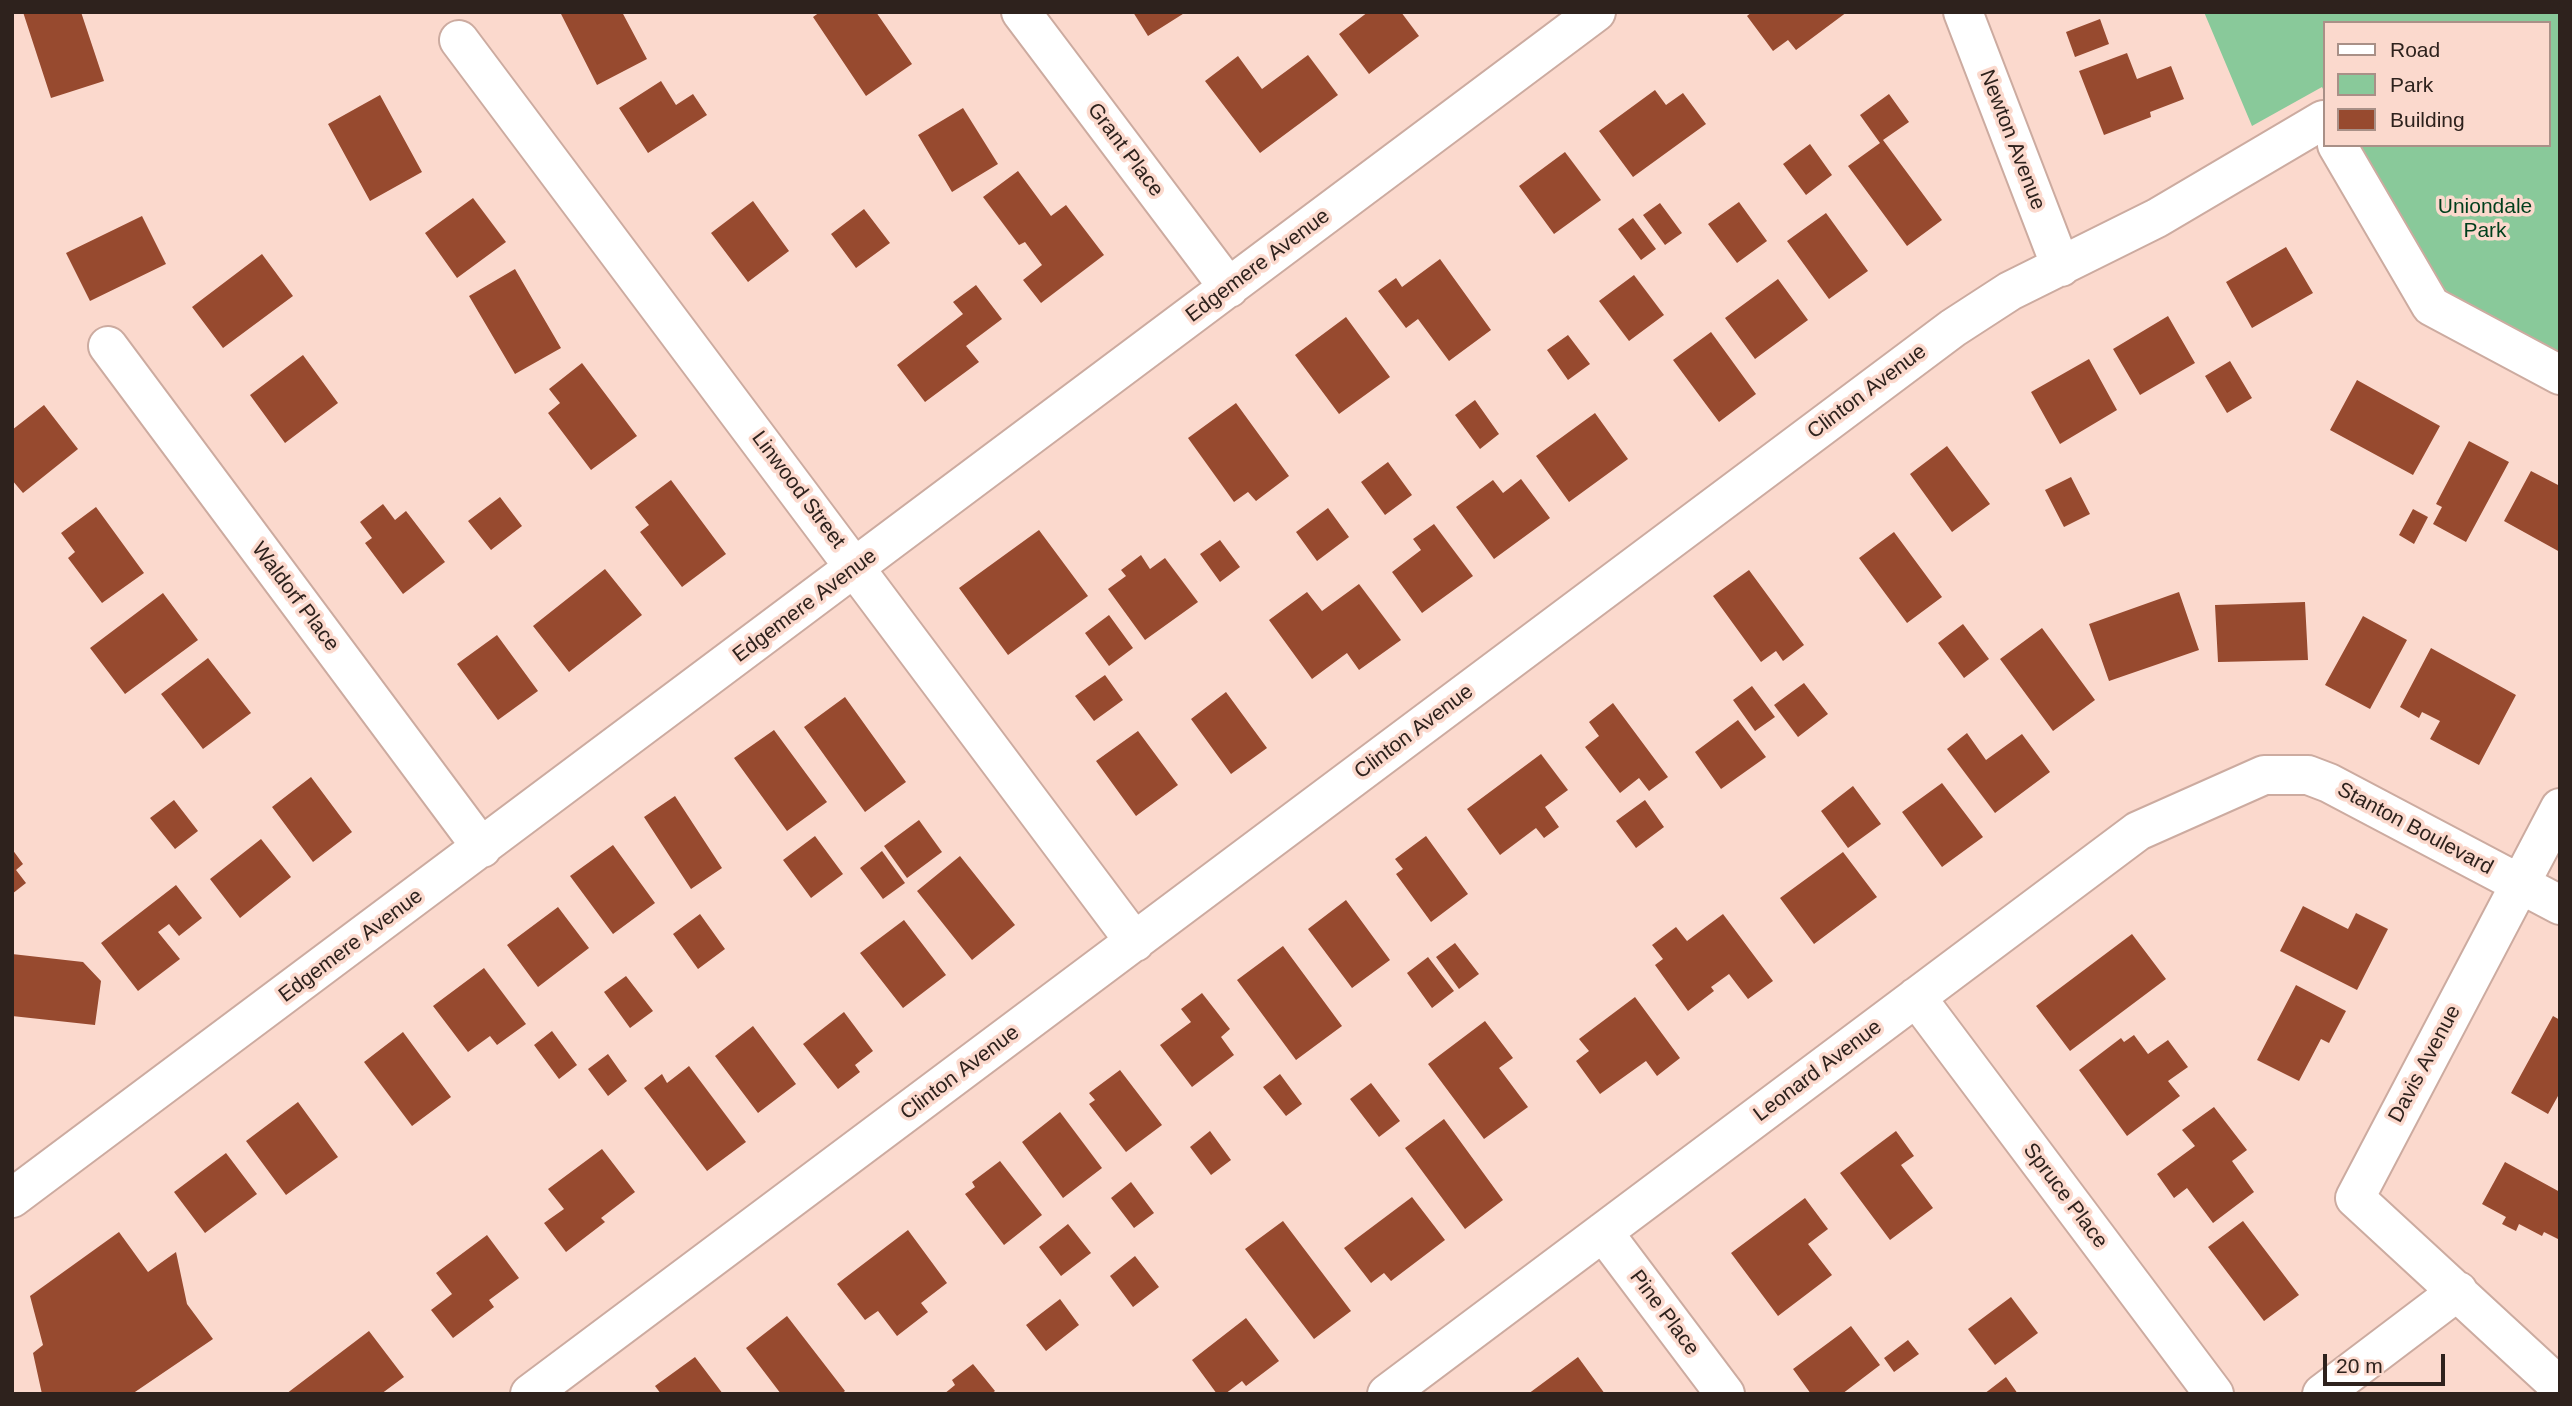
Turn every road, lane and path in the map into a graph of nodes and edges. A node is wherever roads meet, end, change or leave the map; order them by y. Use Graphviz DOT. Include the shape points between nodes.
graph roads {
  1 [pos="1021,12"];
  2 [pos="1596,12"];
  3 [pos="1963,12"];
  4 [pos="459,40"];
  5 [pos="2324,122"];
  6 [pos="2338,147"];
  7 [pos="2061,267"];
  8 [pos="1229,288"];
  9 [pos="108,346"];
  10 [pos="2560,375"];
  11 [pos="856,567"];
  12 [pos="2264,775"];
  13 [pos="2560,808"];
  14 [pos="482,848"];
  15 [pos="2519,884"];
  16 [pos="2560,905"];
  17 [pos="1135,942"];
  18 [pos="1916,997"];
  19 [pos="12,1198"];
  20 [pos="1603,1232"];
  21 [pos="2458,1291"];
  22 [pos="2560,1387"];
  23 [pos="530,1394"];
  24 [pos="1387,1394"];
  25 [pos="1725,1394"];
  26 [pos="2214,1394"];
  27 [pos="2322,1394"];
  1 -- 8 [label="street, Grant Place"];
  2 -- 8 [label="street, Edgemere Avenue"];
  3 -- 7 [label="street, Newton Avenue"];
  4 -- 11 [label="street, Linwood Street"];
  5 -- 7 [label="street, Clinton Avenue"];
  6 -- 10 [label="street" via="2431,306"];
  7 -- 17 [label="street, Clinton Avenue" via="1953,328"];
  8 -- 11 [label="street, Edgemere Avenue"];
  9 -- 14 [label="street, Waldorf Place"];
  11 -- 14 [label="street, Edgemere Avenue"];
  11 -- 17 [label="street, Linwood Street"];
  12 -- 15 [label="street, Stanton Boulevard" via="2308,775 2329,783"];
  12 -- 18 [label="street, Leonard Avenue" via="2138,831"];
  13 -- 15 [label="street, Davis Avenue"];
  14 -- 19 [label="street, Edgemere Avenue"];
  15 -- 16 [label="street, Stanton Boulevard"];
  15 -- 21 [label="street, Davis Avenue" via="2355,1198"];
  17 -- 23 [label="street, Clinton Avenue"];
  18 -- 20 [label="street, Leonard Avenue"];
  18 -- 26 [label="street, Spruce Place"];
  20 -- 24 [label="street, Leonard Avenue"];
  20 -- 25 [label="street, Pine Place"];
  21 -- 22 [label="street"];
  21 -- 27 [label="street"];
}
